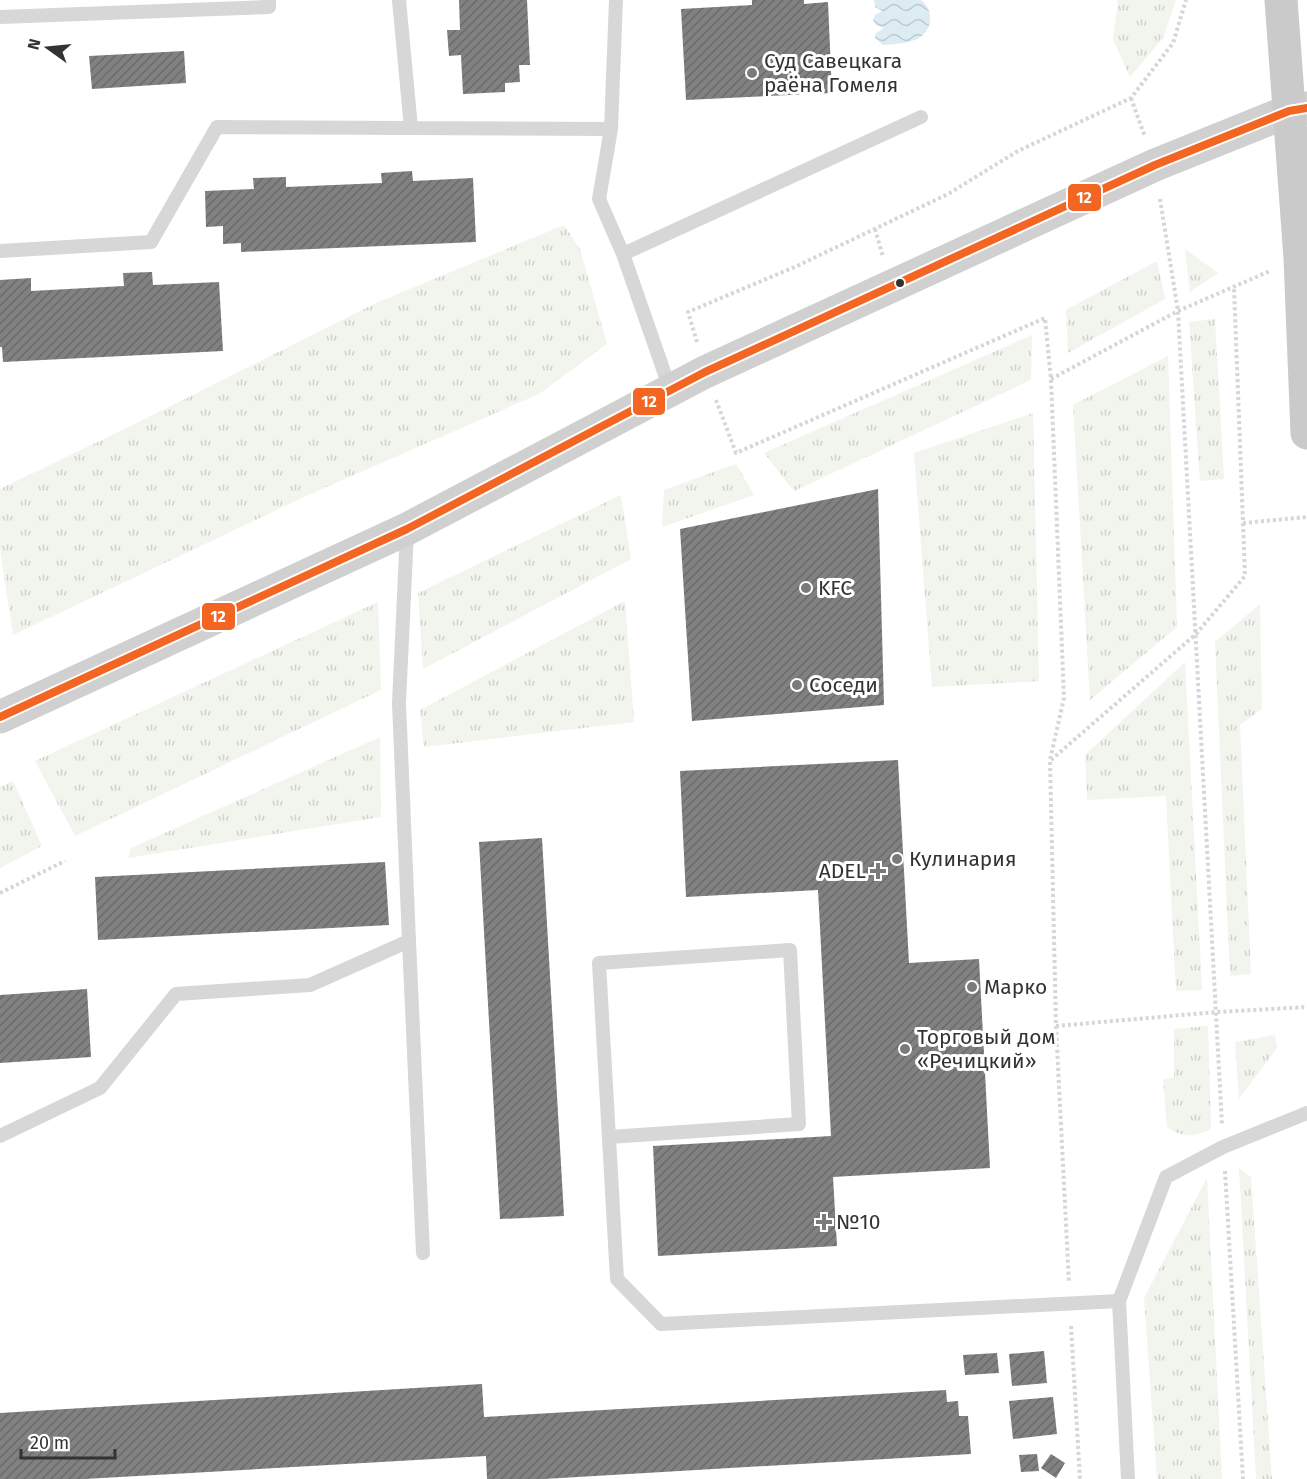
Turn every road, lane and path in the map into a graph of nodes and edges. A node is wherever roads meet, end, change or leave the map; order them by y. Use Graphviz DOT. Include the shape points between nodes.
graph roads {
  1 [pos="269,0"];
  2 [pos="399,0"];
  3 [pos="616,0"];
  4 [pos="1186,0"];
  5 [pos="1281,0"];
  6 [pos="0,17"];
  7 [pos="1131,98"];
  8 [pos="1298,109"];
  9 [pos="921,117"];
  10 [pos="411,128"];
  11 [pos="611,129"];
  12 [pos="1155,165"];
  13 [pos="0,251"];
  14 [pos="623,254"];
  15 [pos="1300,258"];
  16 [pos="797,266"];
  17 [pos="1234,287"];
  18 [pos="1178,311"];
  19 [pos="1051,380"];
  20 [pos="670,388"];
  21 [pos="1307,433"];
  22 [pos="736,453"];
  23 [pos="1307,517"];
  24 [pos="1243,523"];
  25 [pos="407,529"];
  26 [pos="1196,634"];
  27 [pos="0,717"];
  28 [pos="1050,760"];
  29 [pos="65,861"];
  30 [pos="0,893"];
  31 [pos="408,941"];
  32 [pos="1307,1007"];
  33 [pos="1217,1012"];
  34 [pos="1056,1026"];
  35 [pos="1307,1113"];
  36 [pos="0,1136"];
  37 [pos="609,1137"];
  38 [pos="1223,1148"];
  39 [pos="423,1253"];
  40 [pos="1119,1301"];
  41 [pos="1070,1305"];
  42 [pos="1080,1479"];
  43 [pos="1128,1479"];
  44 [pos="1243,1479"];
  1 -- 6 [label="lane" via="269,7"];
  2 -- 10 [label="lane"];
  3 -- 11 [label="lane"];
  4 -- 7 [label="path" via="1173,43"];
  5 -- 8 [label="main road"];
  7 -- 12 [label="path"];
  7 -- 16 [label="path" via="1018,151 948,194"];
  8 -- 12 [label="main road"];
  8 -- 15 [label="main road"];
  9 -- 14 [label="lane"];
  10 -- 11 [label="lane"];
  10 -- 13 [label="lane" via="217,127 151,242"];
  11 -- 14 [label="lane" via="599,199"];
  12 -- 18 [label="path"];
  12 -- 20 [label="main road"];
  14 -- 20 [label="lane"];
  15 -- 17 [label="path"];
  15 -- 21 [label="main road"];
  17 -- 18 [label="path"];
  17 -- 24 [label="path"];
  18 -- 19 [label="path"];
  18 -- 26 [label="path"];
  19 -- 22 [label="path" via="1046,318"];
  19 -- 28 [label="path" via="1065,698"];
  20 -- 25 [label="main road"];
  23 -- 24 [label="path"];
  24 -- 26 [label="path" via="1245,576"];
  25 -- 27 [label="main road"];
  25 -- 31 [label="lane" via="399,703"];
  26 -- 28 [label="path"];
  26 -- 33 [label="path"];
  28 -- 34 [label="path"];
  29 -- 30 [label="path"];
  31 -- 36 [label="lane" via="310,986 176,994 100,1088"];
  31 -- 39 [label="lane"];
  32 -- 33 [label="path"];
  33 -- 34 [label="path"];
  33 -- 38 [label="path"];
  34 -- 41 [label="path"];
  35 -- 38 [label="lane"];
  37 -- 37 [label="lane" via="599,963 790,950 799,1124"];
  37 -- 41 [label="lane" via="617,1280 661,1324"];
  38 -- 40 [label="lane" via="1166,1177"];
  38 -- 44 [label="path"];
  40 -- 41 [label="lane"];
  40 -- 43 [label="lane"];
  41 -- 42 [label="path"];
}
